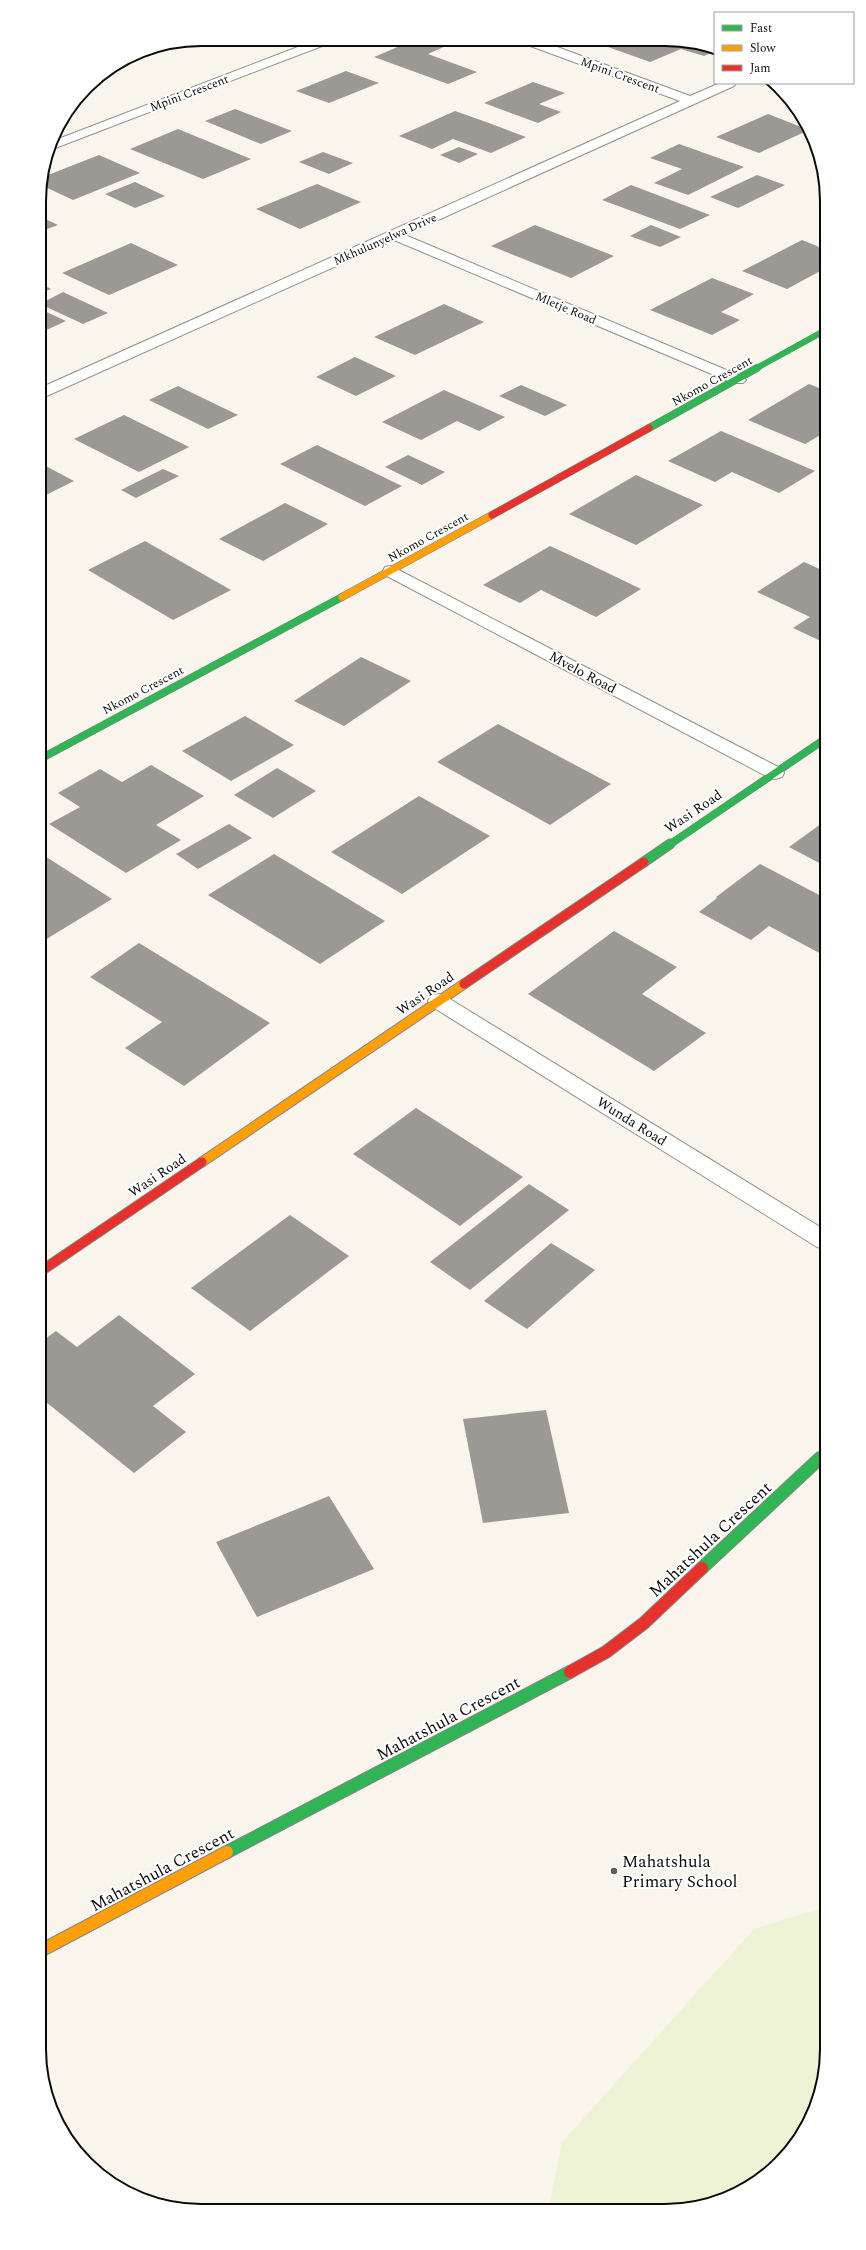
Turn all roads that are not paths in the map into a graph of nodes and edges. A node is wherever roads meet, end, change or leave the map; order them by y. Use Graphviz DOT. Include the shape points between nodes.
graph roads {
  1 [pos="310,46"];
  2 [pos="543,46"];
  3 [pos="728,84"];
  4 [pos="689,100"];
  5 [pos="57,144"];
  6 [pos="394,235"];
  7 [pos="820,333"];
  8 [pos="738,380"];
  9 [pos="46,391"];
  10 [pos="391,571"];
  11 [pos="820,742"];
  12 [pos="46,756"];
  13 [pos="774,773"];
  14 [pos="438,1001"];
  15 [pos="820,1238"];
  16 [pos="46,1268"];
  17 [pos="820,1458"];
  18 [pos="46,1948"];
  1 -- 5 [label="street, Mpini Crescent"];
  2 -- 4 [label="street, Mpini Crescent"];
  3 -- 4 [label="street, Mkhulunyelwa Drive"];
  4 -- 6 [label="street, Mkhulunyelwa Drive"];
  6 -- 8 [label="street, Mletje Road"];
  6 -- 9 [label="street, Mkhulunyelwa Drive"];
  7 -- 8 [label="street, Nkomo Crescent"];
  8 -- 10 [label="street, Nkomo Crescent"];
  10 -- 12 [label="street, Nkomo Crescent"];
  10 -- 13 [label="street, Mvelo Road"];
  11 -- 13 [label="street, Wasi Road"];
  13 -- 14 [label="street, Wasi Road"];
  14 -- 15 [label="street, Wunda Road"];
  14 -- 16 [label="street, Wasi Road"];
  17 -- 18 [label="street, Mahatshula Crescent" via="644,1624 606,1652"];
}
